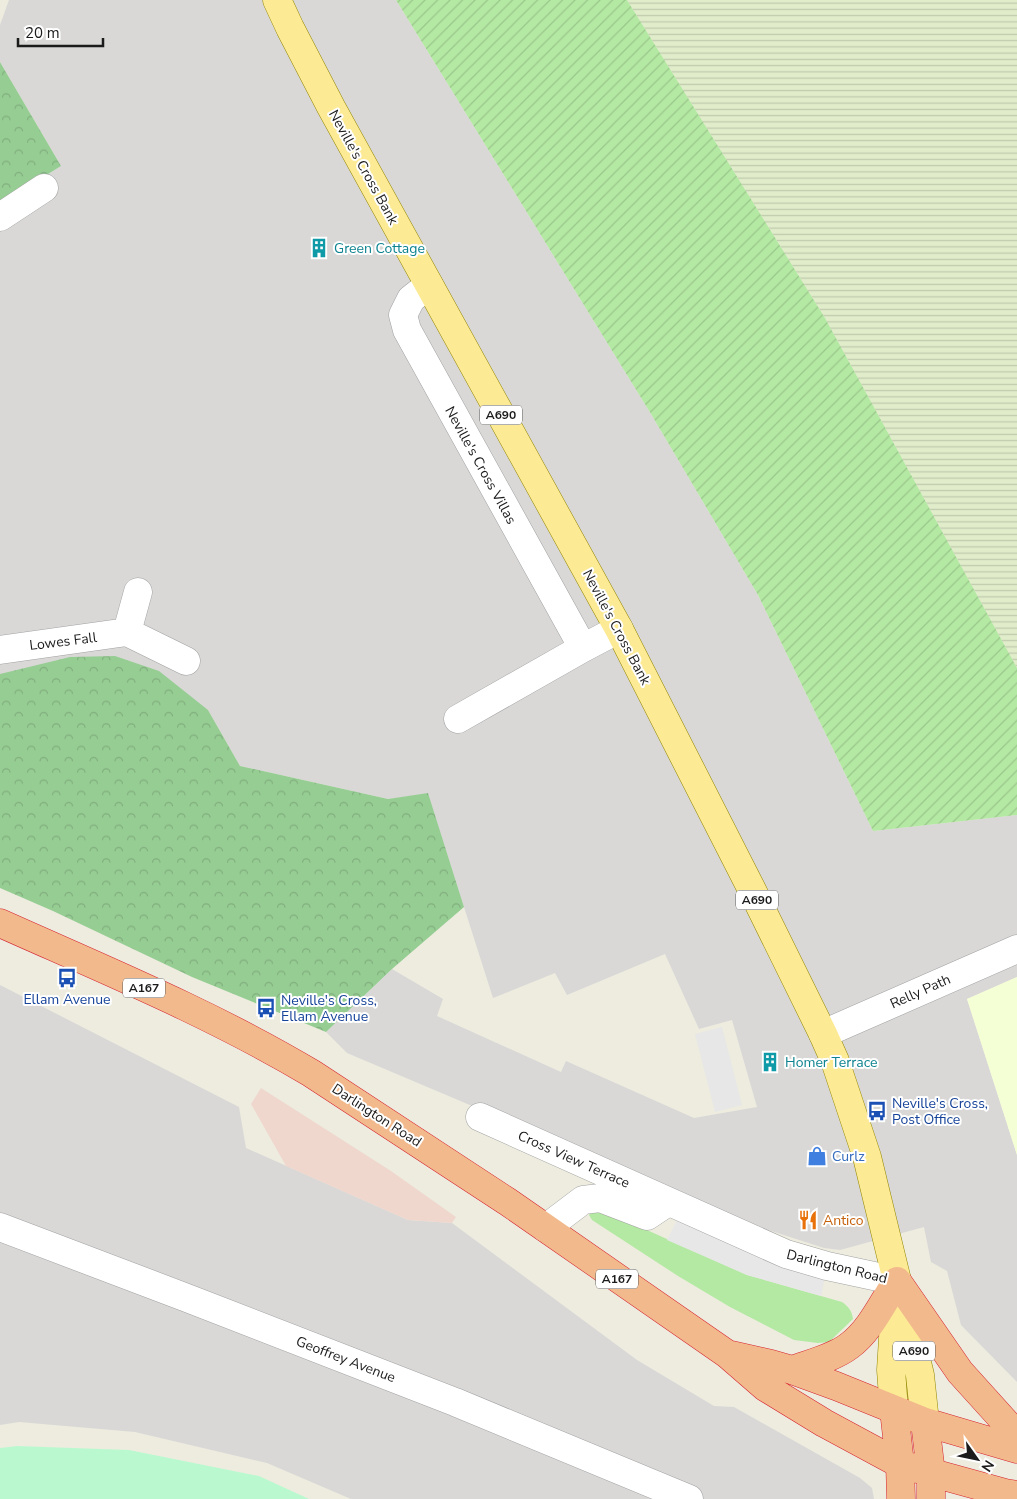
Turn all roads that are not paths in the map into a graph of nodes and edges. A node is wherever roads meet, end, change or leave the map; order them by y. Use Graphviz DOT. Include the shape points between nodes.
graph roads {
  1 [pos="277,0"];
  2 [pos="44,188"];
  3 [pos="0,217"];
  4 [pos="429,285"];
  5 [pos="138,592"];
  6 [pos="619,629"];
  7 [pos="127,632"];
  8 [pos="583,648"];
  9 [pos="0,650"];
  10 [pos="186,661"];
  11 [pos="458,720"];
  12 [pos="0,923"];
  13 [pos="1017,949"];
  14 [pos="823,1034"];
  15 [pos="480,1117"];
  16 [pos="668,1202"];
  17 [pos="0,1227"];
  18 [pos="546,1228"];
  19 [pos="897,1281"];
  20 [pos="727,1354"];
  21 [pos="792,1370"];
  22 [pos="894,1410"];
  23 [pos="925,1422"];
  24 [pos="1017,1435"];
  25 [pos="1017,1449"];
  26 [pos="900,1464"];
  27 [pos="931,1486"];
  28 [pos="1017,1495"];
  29 [pos="689,1499"];
  30 [pos="901,1499"];
  1 -- 4 [label="main road, Neville's Cross Bank / A690" via="331,107"];
  2 -- 3 [label="street"];
  4 -- 6 [label="main road, Neville's Cross Bank / A690"];
  4 -- 8 [label="street, Neville's Cross Villas" via="412,299 403,315 407,330"];
  5 -- 7 [label="street"];
  6 -- 8 [label="street"];
  6 -- 14 [label="main road, Neville's Cross Bank / A690"];
  7 -- 9 [label="street, Lowes Fall"];
  7 -- 10 [label="street"];
  8 -- 11 [label="street"];
  12 -- 18 [label="highway, Darlington Road / A167" via="188,1008 285,1057"];
  13 -- 14 [label="street, Relly Path"];
  14 -- 19 [label="main road, Neville's Cross Bank / A690" via="867,1157"];
  15 -- 16 [label="street, Cross View Terrace"];
  16 -- 18 [label="street" via="647,1216 600,1198 583,1200"];
  16 -- 19 [label="street, Darlington Road" via="786,1254"];
  17 -- 29 [label="street, Geoffrey Avenue" via="455,1402"];
  18 -- 20 [label="highway, Darlington Road / A167"];
  19 -- 21 [label="highway" via="865,1331 850,1346"];
  19 -- 22 [label="main road, Neville's Cross Bank / A690" via="891,1370"];
  19 -- 23 [label="main road, Neville's Cross Bank / A690" via="920,1376"];
  19 -- 24 [label="highway" via="960,1372"];
  20 -- 21 [label="highway, Darlington Road / A167"];
  20 -- 26 [label="highway, Darlington Road / A167" via="765,1387"];
  21 -- 22 [label="highway, Darlington Road / A167"];
  22 -- 23 [label="highway, A167"];
  22 -- 26 [label="highway, A690"];
  23 -- 25 [label="highway, A167"];
  23 -- 27 [label="highway, A690"];
  26 -- 27 [label="highway, A167"];
  26 -- 30 [label="highway, A690"];
  27 -- 28 [label="highway, A167"];
}
